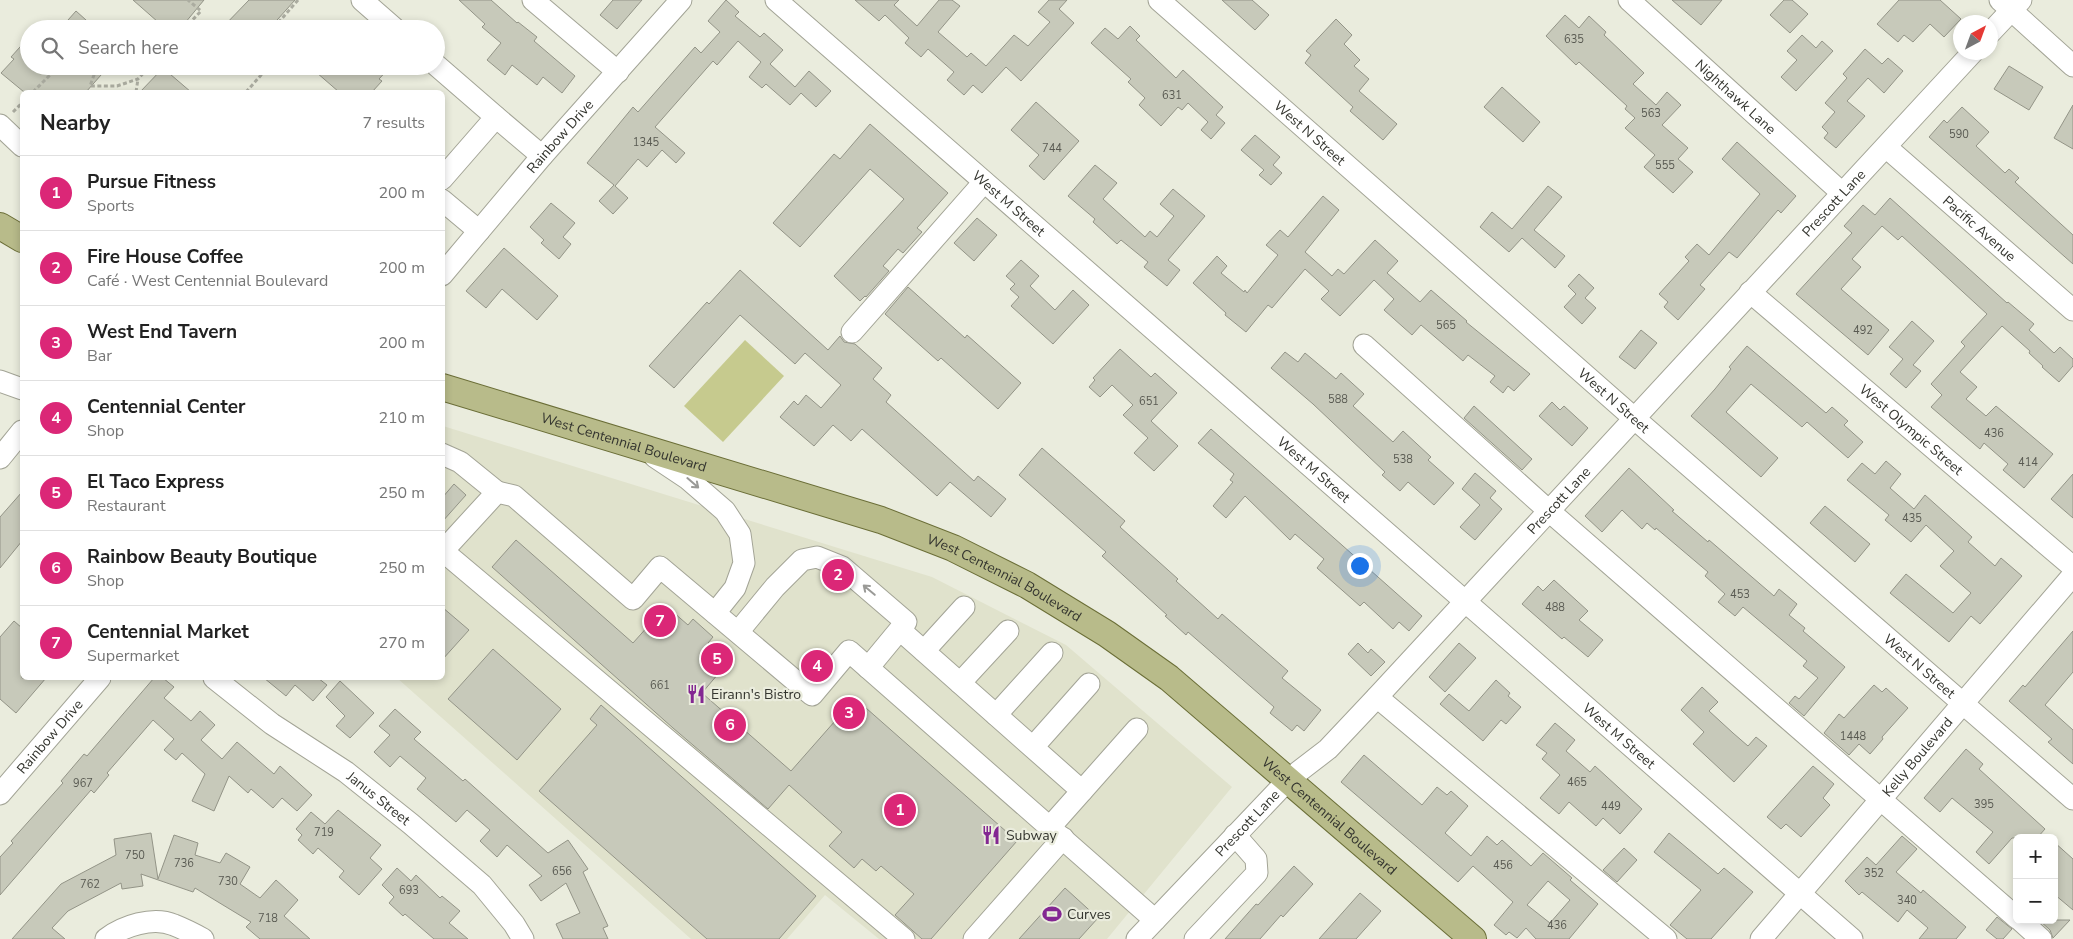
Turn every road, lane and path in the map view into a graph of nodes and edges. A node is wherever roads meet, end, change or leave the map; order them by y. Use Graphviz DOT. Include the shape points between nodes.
graph roads {
  1 [pos="188,0"];
  2 [pos="298,0"];
  3 [pos="362,0"];
  4 [pos="533,0"];
  5 [pos="681,0"];
  6 [pos="776,0"];
  7 [pos="1159,0"];
  8 [pos="1629,0"];
  9 [pos="2011,3"];
  10 [pos="192,20"];
  11 [pos="281,20"];
  12 [pos="385,20"];
  13 [pos="1998,22"];
  14 [pos="1966,60"];
  15 [pos="2073,66"];
  16 [pos="618,72"];
  17 [pos="445,73"];
  18 [pos="50,75"];
  19 [pos="94,75"];
  20 [pos="142,75"];
  21 [pos="262,75"];
  22 [pos="138,79"];
  23 [pos="35,90"];
  24 [pos="136,90"];
  25 [pos="248,90"];
  26 [pos="496,117"];
  27 [pos="0,125"];
  28 [pos="20,144"];
  29 [pos="1886,147"];
  30 [pos="542,156"];
  31 [pos="445,176"];
  32 [pos="984,182"];
  33 [pos="1842,193"];
  34 [pos="445,203"];
  35 [pos="0,226"];
  36 [pos="479,231"];
  37 [pos="20,239"];
  38 [pos="447,262"];
  39 [pos="1750,292"];
  40 [pos="2073,310"];
  41 [pos="852,332"];
  42 [pos="1364,345"];
  43 [pos="0,381"];
  44 [pos="20,388"];
  45 [pos="445,388"];
  46 [pos="1635,418"];
  47 [pos="20,433"];
  48 [pos="638,446"];
  49 [pos="445,455"];
  50 [pos="0,458"];
  51 [pos="496,492"];
  52 [pos="1549,511"];
  53 [pos="445,550"];
  54 [pos="445,554"];
  55 [pos="2073,567"];
  56 [pos="2073,574"];
  57 [pos="1464,601"];
  58 [pos="964,607"];
  59 [pos="715,613"];
  60 [pos="903,626"];
  61 [pos="738,632"];
  62 [pos="1008,632"];
  63 [pos="924,651"];
  64 [pos="1052,653"];
  65 [pos="868,668"];
  66 [pos="98,680"];
  67 [pos="217,680"];
  68 [pos="960,683"];
  69 [pos="1089,684"];
  70 [pos="1377,697"];
  71 [pos="1964,704"];
  72 [pos="996,715"];
  73 [pos="1138,729"];
  74 [pos="1033,747"];
  75 [pos="1288,779"];
  76 [pos="1082,791"];
  77 [pos="0,794"];
  78 [pos="1882,799"];
  79 [pos="2073,799"];
  80 [pos="1056,832"];
  81 [pos="1236,835"];
  82 [pos="1801,894"];
  83 [pos="2013,914"];
  84 [pos="2024,924"];
  85 [pos="1147,933"];
  86 [pos="106,939"];
  87 [pos="203,939"];
  88 [pos="523,939"];
  89 [pos="904,939"];
  90 [pos="974,939"];
  91 [pos="1195,939"];
  92 [pos="1473,939"];
  93 [pos="1666,939"];
  94 [pos="1761,939"];
  95 [pos="1852,939"];
  96 [pos="2041,939"];
  1 -- 10 [label="path" via="201,11"];
  2 -- 11 [label="path"];
  3 -- 12 [label="street"];
  4 -- 16 [label="street"];
  5 -- 16 [label="street, Rainbow Drive"];
  6 -- 32 [label="street, West M Street"];
  7 -- 46 [label="street, West N Street"];
  8 -- 33 [label="street, Nighthawk Lane"];
  9 -- 13 [label="street"];
  9 -- 15 [label="street"];
  14 -- 29 [label="street, Prescott Lane"];
  16 -- 30 [label="street, Rainbow Drive"];
  17 -- 26 [label="street"];
  18 -- 23 [label="path"];
  19 -- 22 [label="path" via="90,86 117,86"];
  20 -- 22 [label="path"];
  21 -- 25 [label="path"];
  22 -- 24 [label="path"];
  26 -- 30 [label="street"];
  26 -- 31 [label="street"];
  27 -- 28 [label="street"];
  29 -- 33 [label="street, Prescott Lane"];
  29 -- 40 [label="street, Pacific Avenue"];
  30 -- 36 [label="street, Rainbow Drive"];
  32 -- 41 [label="street"];
  32 -- 57 [label="street, West M Street"];
  33 -- 39 [label="street, Prescott Lane"];
  34 -- 36 [label="street"];
  35 -- 37 [label="main road"];
  36 -- 38 [label="street, Rainbow Drive"];
  39 -- 46 [label="street, Prescott Lane"];
  39 -- 55 [label="street, West Olympic Street"];
  42 -- 52 [label="street"];
  43 -- 44 [label="street"];
  45 -- 48 [label="main road, West Centennial Boulevard"];
  46 -- 52 [label="street, Prescott Lane"];
  46 -- 71 [label="street, West N Street"];
  47 -- 50 [label="street"];
  48 -- 59 [label="street, one-way" via="688,479 725,511 740,534 744,563 735,588"];
  48 -- 75 [label="main road, West Centennial Boulevard" via="881,520 953,548 1027,585 1107,634 1169,678"];
  49 -- 51 [label="street" via="460,462"];
  51 -- 53 [label="street"];
  51 -- 59 [label="street" via="514,496 633,599 660,567"];
  52 -- 57 [label="street, Prescott Lane"];
  52 -- 78 [label="street"];
  54 -- 89 [label="street"];
  56 -- 71 [label="street, Kelly Boulevard"];
  57 -- 70 [label="street, Prescott Lane"];
  57 -- 82 [label="street, West M Street"];
  58 -- 63 [label="street"];
  59 -- 61 [label="street"];
  60 -- 61 [label="street, one-way" via="842,567 817,557 802,560"];
  60 -- 63 [label="street"];
  60 -- 65 [label="street"];
  61 -- 65 [label="street" via="812,695 849,651"];
  62 -- 68 [label="street"];
  63 -- 68 [label="street"];
  64 -- 72 [label="street"];
  65 -- 80 [label="street"];
  66 -- 77 [label="street, Rainbow Drive"];
  67 -- 88 [label="street, Janus Street" via="272,724 346,772 411,824 482,885"];
  68 -- 72 [label="street"];
  69 -- 74 [label="street"];
  70 -- 75 [label="street, Prescott Lane" via="1328,749"];
  70 -- 93 [label="street"];
  71 -- 78 [label="street, Kelly Boulevard"];
  71 -- 79 [label="street, West N Street"];
  72 -- 74 [label="street"];
  73 -- 76 [label="street"];
  74 -- 76 [label="street"];
  75 -- 81 [label="street, Prescott Lane"];
  75 -- 92 [label="main road, West Centennial Boulevard"];
  76 -- 80 [label="street"];
  78 -- 82 [label="street, Kelly Boulevard"];
  78 -- 83 [label="street"];
  80 -- 85 [label="street"];
  80 -- 90 [label="street"];
  81 -- 85 [label="street, Prescott Lane"];
  81 -- 91 [label="street" via="1256,859 1257,873"];
  82 -- 94 [label="street, Kelly Boulevard"];
  82 -- 95 [label="street, West M Street"];
  84 -- 96 [label="street"];
  86 -- 87 [label="street" via="118,930 145,922 172,924"];
}
